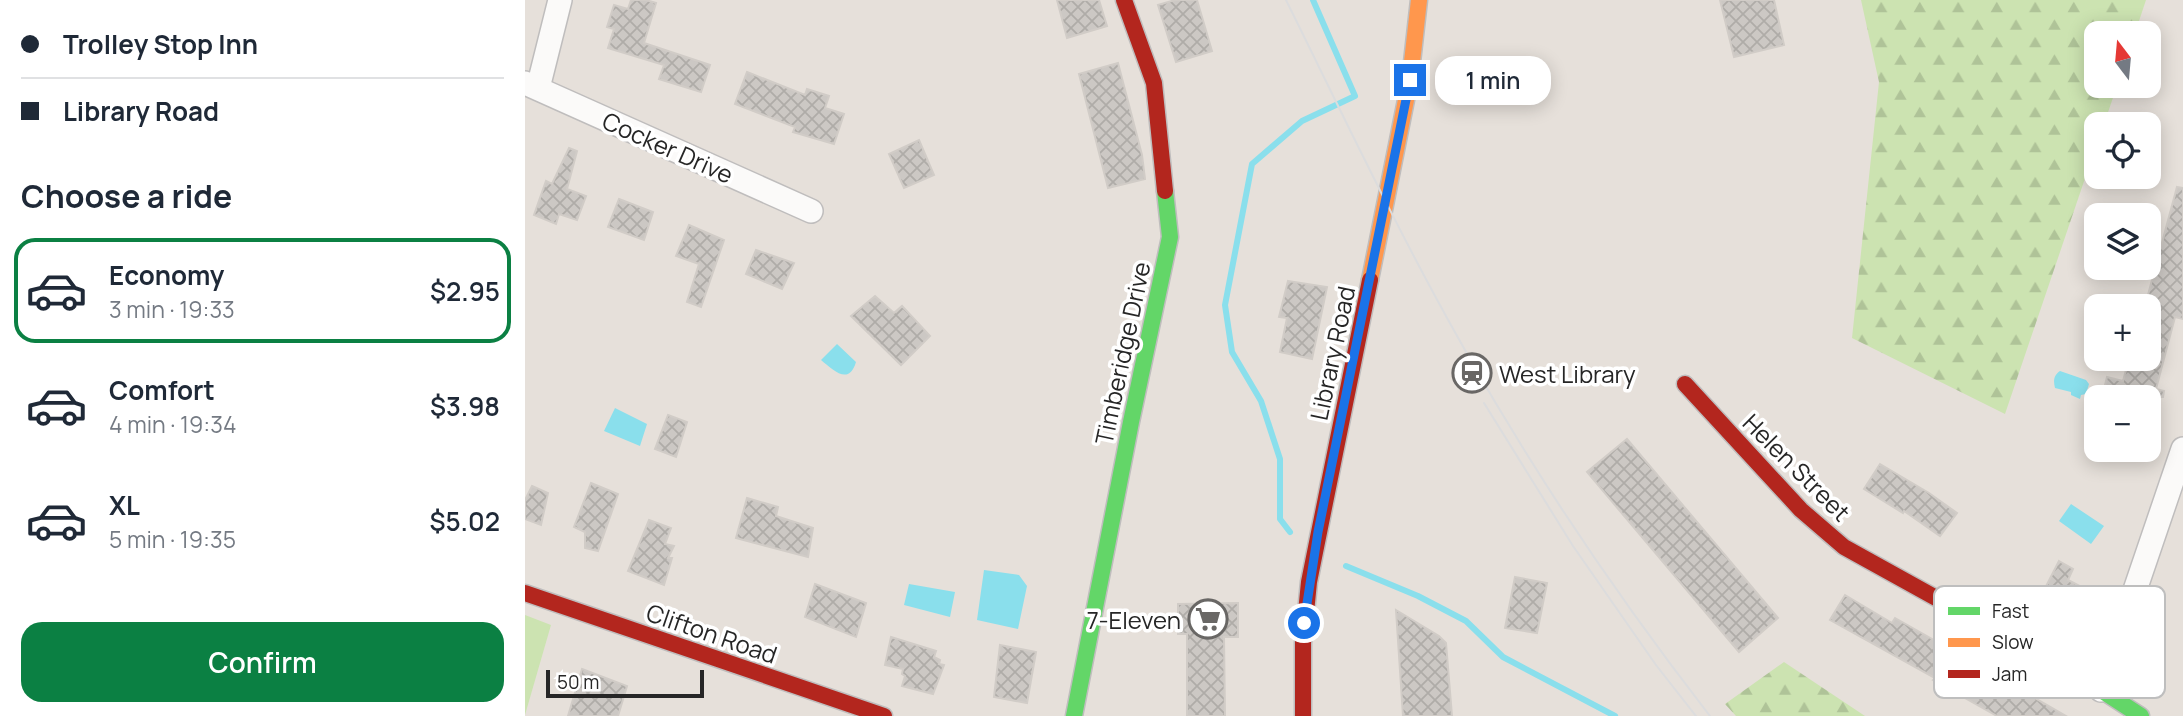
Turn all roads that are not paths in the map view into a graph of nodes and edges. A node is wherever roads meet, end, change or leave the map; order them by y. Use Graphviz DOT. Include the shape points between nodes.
graph roads {
  1 [pos="560,0"];
  2 [pos="1124,0"];
  3 [pos="1419,0"];
  4 [pos="531,85"];
  5 [pos="811,211"];
  6 [pos="1685,384"];
  7 [pos="2183,449"];
  8 [pos="2136,586"];
  9 [pos="525,593"];
  10 [pos="1934,597"];
  11 [pos="2113,698"];
  12 [pos="884,716"];
  13 [pos="1074,716"];
  14 [pos="1303,716"];
  15 [pos="2141,716"];
  1 -- 4 [label="street"];
  2 -- 13 [label="street, Timberidge Drive" via="1154,83 1170,237"];
  3 -- 14 [label="street, Library Road" via="1410,80 1309,582"];
  4 -- 5 [label="street, Cocker Drive"];
  6 -- 10 [label="street, Helen Street" via="1801,510 1844,547"];
  7 -- 8 [label="street"];
  9 -- 12 [label="street, Clifton Road"];
  11 -- 15 [label="street, Helen Street"];
}
